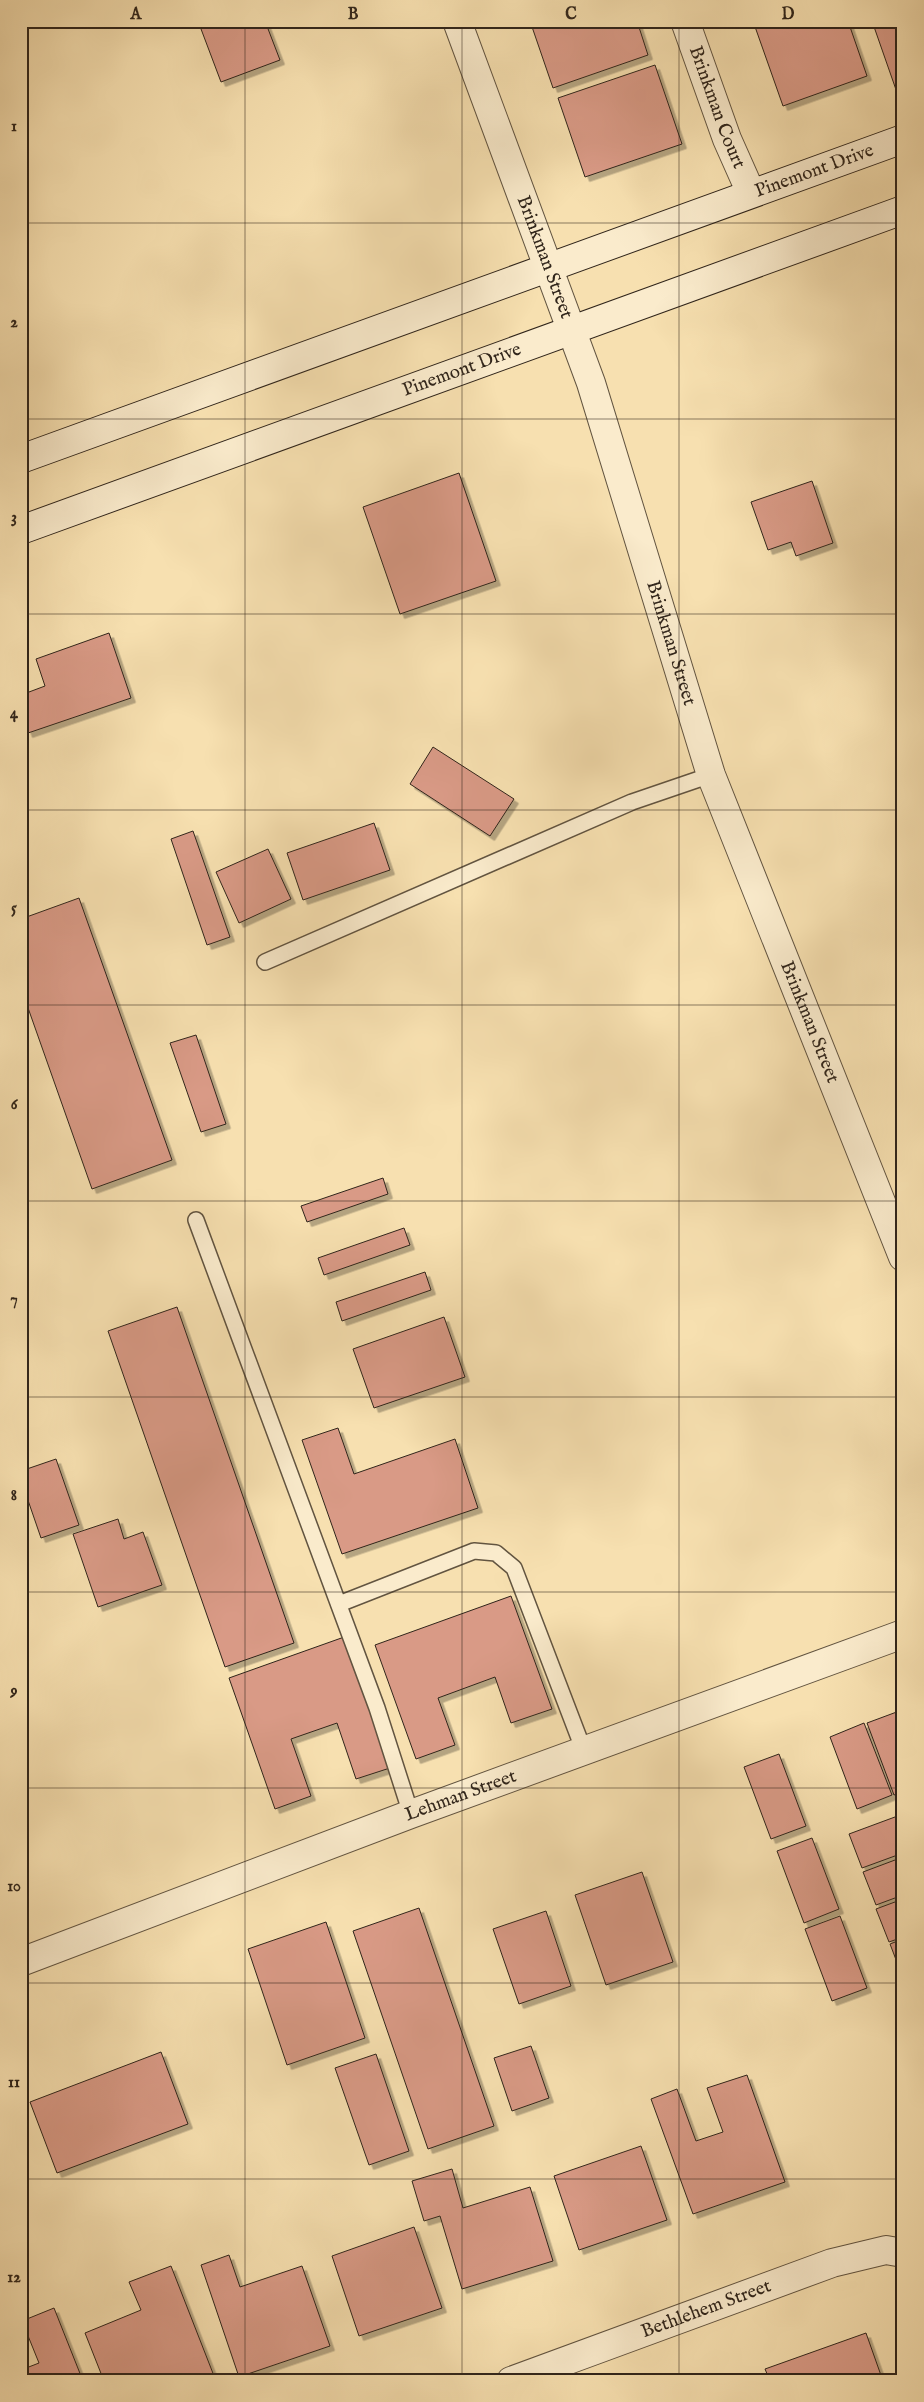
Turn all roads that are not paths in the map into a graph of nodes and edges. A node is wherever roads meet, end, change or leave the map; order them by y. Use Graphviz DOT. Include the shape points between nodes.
graph roads {
  1 [pos="457,21"];
  2 [pos="685,21"];
  3 [pos="903,139"];
  4 [pos="751,193"];
  5 [pos="903,210"];
  6 [pos="547,266"];
  7 [pos="571,329"];
  8 [pos="21,459"];
  9 [pos="21,530"];
  10 [pos="712,775"];
  11 [pos="265,962"];
  12 [pos="196,1220"];
  13 [pos="903,1256"];
  14 [pos="339,1604"];
  15 [pos="903,1634"];
  16 [pos="584,1751"];
  17 [pos="410,1814"];
  18 [pos="21,1962"];
  19 [pos="903,2253"];
  20 [pos="511,2381"];
  1 -- 6 [label="street, Brinkman Street"];
  2 -- 4 [label="street, Brinkman Court" via="727,140"];
  3 -- 4 [label="street, Pinemont Drive"];
  4 -- 6 [label="street, Pinemont Drive"];
  5 -- 7 [label="street, Pinemont Drive"];
  6 -- 7 [label="street, Brinkman Street"];
  6 -- 8 [label="street, Pinemont Drive"];
  7 -- 9 [label="street, Pinemont Drive"];
  7 -- 10 [label="street, Brinkman Street" via="591,383"];
  10 -- 11 [label="lane" via="632,802"];
  10 -- 13 [label="street, Brinkman Street"];
  12 -- 14 [label="lane"];
  14 -- 16 [label="lane" via="474,1551 496,1553 514,1568"];
  14 -- 17 [label="lane" via="377,1708"];
  15 -- 16 [label="street, Lehman Street"];
  16 -- 17 [label="street, Lehman Street"];
  17 -- 18 [label="street, Lehman Street"];
  19 -- 20 [label="street, Bethlehem Street" via="886,2250 832,2263"];
}
